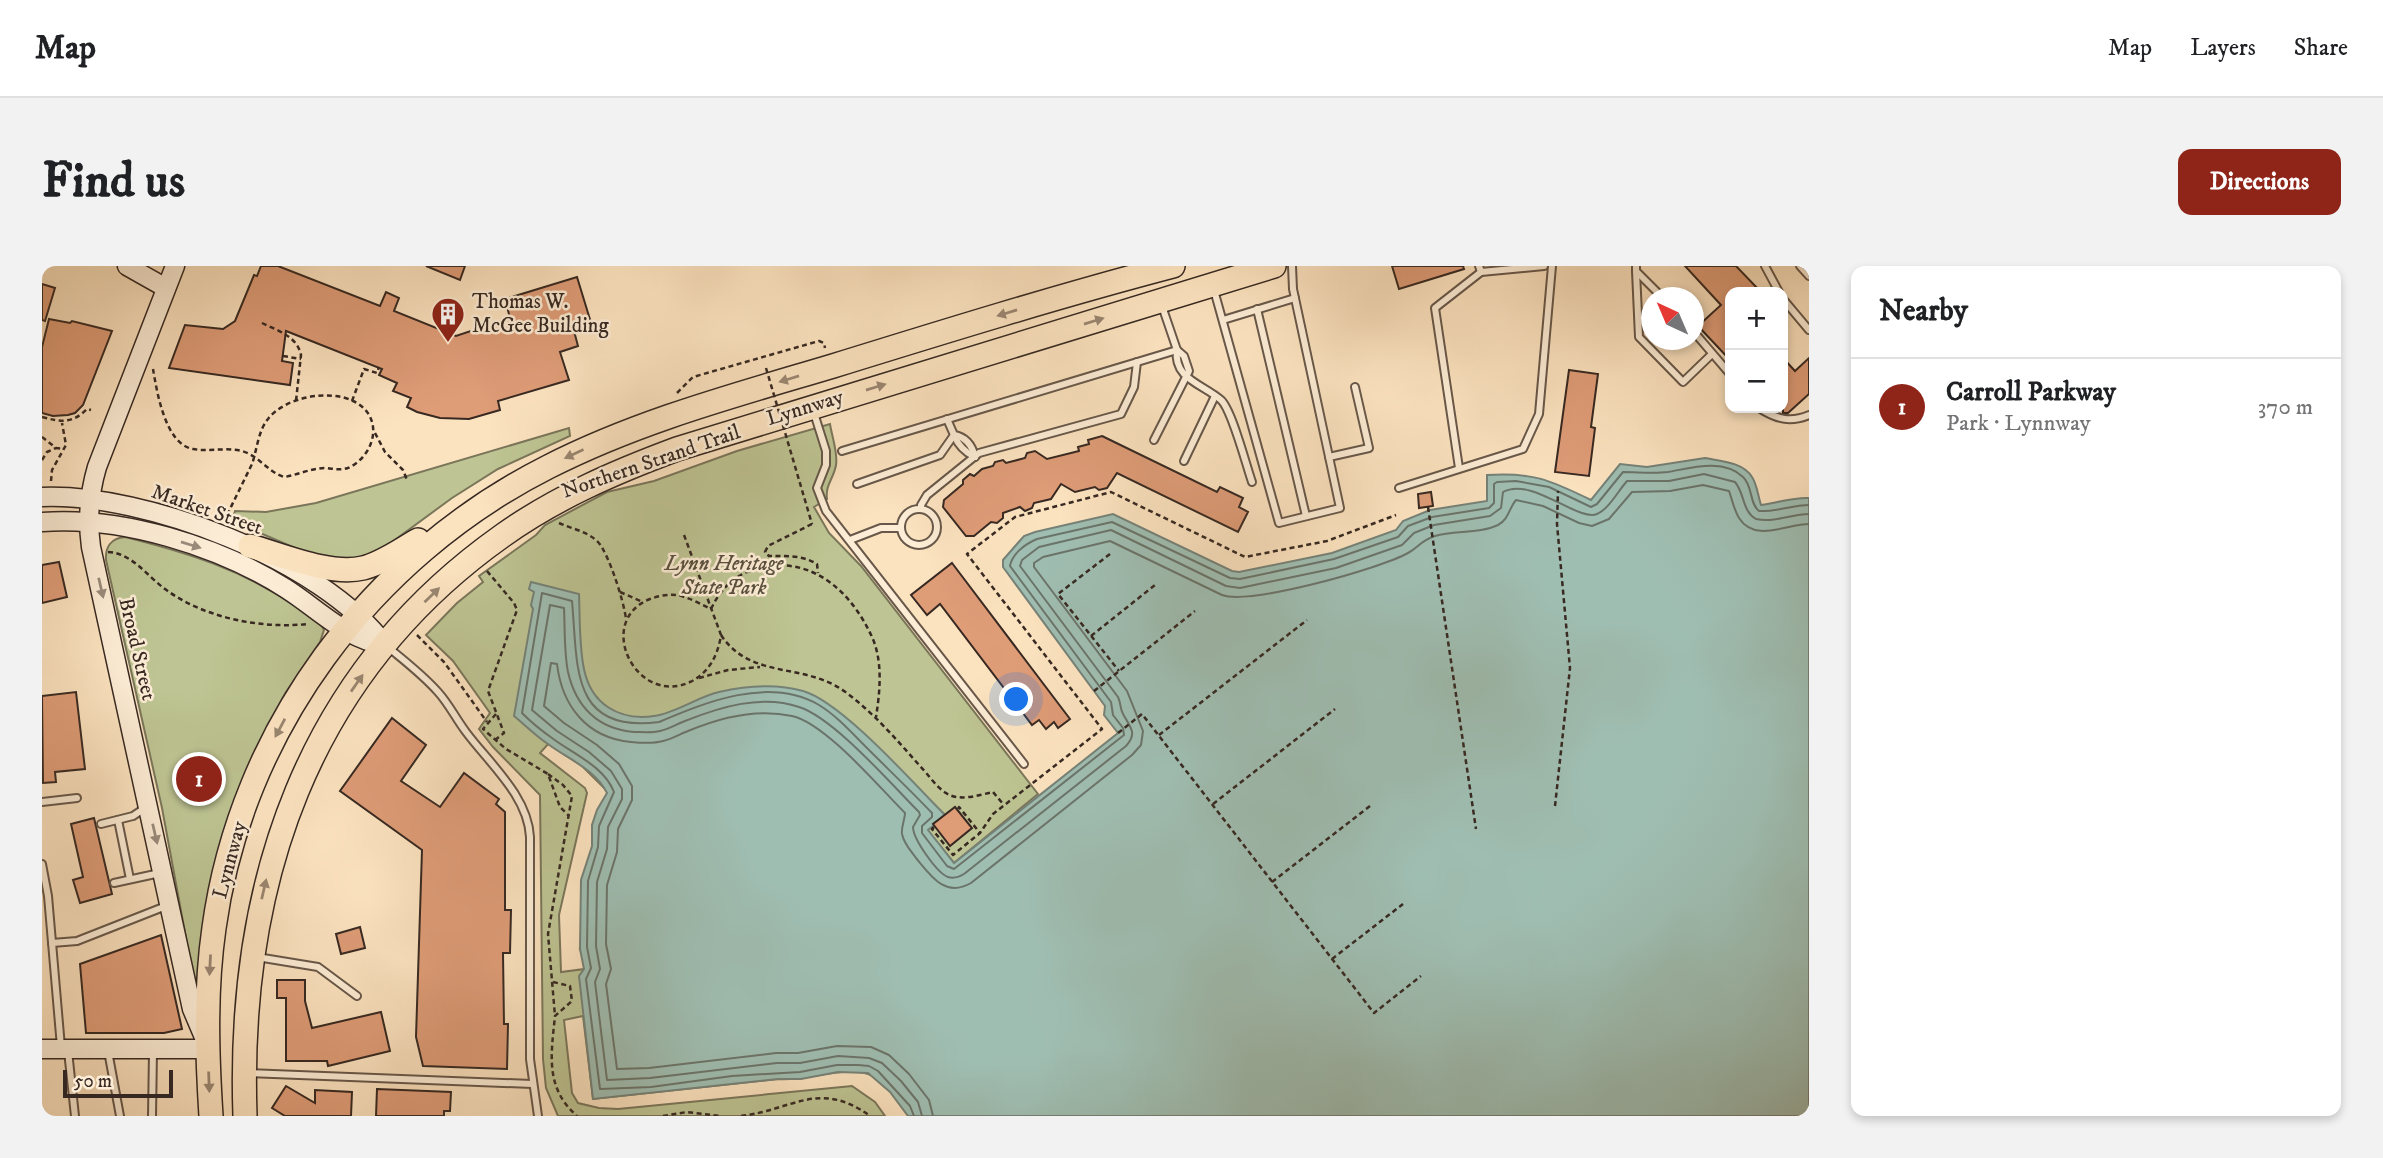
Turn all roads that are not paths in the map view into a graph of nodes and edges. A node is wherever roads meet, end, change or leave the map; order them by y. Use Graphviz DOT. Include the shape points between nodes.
graph roads {
  1 [pos="127,266"];
  2 [pos="175,266"];
  3 [pos="1173,266"];
  4 [pos="1274,266"];
  5 [pos="1292,266"];
  6 [pos="1544,266"];
  7 [pos="1552,266"];
  8 [pos="1800,266"];
  9 [pos="1767,267"];
  10 [pos="1480,269"];
  11 [pos="1636,269"];
  12 [pos="1126,273"];
  13 [pos="1809,276"];
  14 [pos="1213,285"];
  15 [pos="1653,287"];
  16 [pos="1777,287"];
  17 [pos="166,289"];
  18 [pos="1295,298"];
  19 [pos="1161,300"];
  20 [pos="1788,305"];
  21 [pos="1257,309"];
  22 [pos="1223,320"];
  23 [pos="1809,330"];
  24 [pos="1704,345"];
  25 [pos="1177,350"];
  26 [pos="1712,354"];
  27 [pos="1138,362"];
  28 [pos="1725,368"];
  29 [pos="1186,376"];
  30 [pos="1354,387"];
  31 [pos="1215,396"];
  32 [pos="1768,413"];
  33 [pos="814,414"];
  34 [pos="1809,415"];
  35 [pos="947,419"];
  36 [pos="954,435"];
  37 [pos="1154,440"];
  38 [pos="842,451"];
  39 [pos="975,457"];
  40 [pos="1329,457"];
  41 [pos="1184,461"];
  42 [pos="1459,468"];
  43 [pos="1252,482"];
  44 [pos="857,484"];
  45 [pos="1399,488"];
  46 [pos="42,497"];
  47 [pos="494,498"];
  48 [pos="89,499"];
  49 [pos="921,509"];
  50 [pos="1306,516"];
  51 [pos="88,521"];
  52 [pos="42,522"];
  53 [pos="901,528"];
  54 [pos="850,540"];
  55 [pos="250,546"];
  56 [pos="347,615"];
  57 [pos="385,645"];
  58 [pos="1024,764"];
  59 [pos="77,798"];
  60 [pos="42,802"];
  61 [pos="148,804"];
  62 [pos="118,820"];
  63 [pos="101,824"];
  64 [pos="42,864"];
  65 [pos="164,873"];
  66 [pos="130,879"];
  67 [pos="114,883"];
  68 [pos="170,904"];
  69 [pos="52,943"];
  70 [pos="252,956"];
  71 [pos="357,996"];
  72 [pos="42,1049"];
  73 [pos="64,1049"];
  74 [pos="108,1049"];
  75 [pos="153,1049"];
  76 [pos="209,1049"];
  77 [pos="244,1073"];
  78 [pos="532,1084"];
  79 [pos="247,1115"];
  80 [pos="75,1116"];
  81 [pos="120,1116"];
  82 [pos="152,1116"];
  83 [pos="211,1116"];
  84 [pos="538,1116"];
  1 -- 17 [label="main road"];
  2 -- 17 [label="main road, Broad Street"];
  3 -- 12 [label="highway, Lynnway"];
  4 -- 14 [label="highway, Lynnway"];
  5 -- 18 [label="lane"];
  6 -- 10 [label="lane"];
  7 -- 42 [label="lane" via="1539,414 1523,449"];
  8 -- 13 [label="lane"];
  9 -- 16 [label="lane"];
  10 -- 42 [label="lane" via="1435,309"];
  11 -- 15 [label="lane"];
  11 -- 26 [label="lane" via="1639,337 1683,382"];
  12 -- 47 [label="highway, Lynnway, one-way" via="658,420 568,457"];
  14 -- 19 [label="highway, Lynnway"];
  14 -- 22 [label="lane"];
  17 -- 48 [label="main road, Broad Street" via="97,467"];
  18 -- 21 [label="lane"];
  18 -- 40 [label="lane"];
  19 -- 25 [label="lane"];
  33 -- 19 [label="highway, Lynnway, one-way"];
  20 -- 23 [label="lane"];
  21 -- 22 [label="lane"];
  21 -- 50 [label="lane"];
  22 -- 50 [label="lane" via="1279,523"];
  24 -- 26 [label="lane"];
  25 -- 27 [label="lane"];
  25 -- 29 [label="lane" via="1184,356"];
  26 -- 28 [label="lane"];
  27 -- 35 [label="lane"];
  27 -- 39 [label="lane" via="1134,387 1121,414"];
  29 -- 31 [label="lane"];
  29 -- 37 [label="lane"];
  30 -- 40 [label="lane" via="1369,448"];
  31 -- 41 [label="lane"];
  31 -- 43 [label="lane" via="1228,411"];
  32 -- 34 [label="lane" via="1781,420"];
  33 -- 54 [label="lane" via="826,451 818,495"];
  57 -- 33 [label="highway, Lynnway, one-way" via="460,569 503,535 561,500 664,454"];
  35 -- 36 [label="lane"];
  35 -- 38 [label="lane"];
  36 -- 39 [label="lane" via="967,442"];
  36 -- 44 [label="lane" via="940,455"];
  39 -- 49 [label="lane" via="928,495"];
  40 -- 50 [label="lane" via="1340,508"];
  42 -- 45 [label="lane"];
  46 -- 48 [label="main road"];
  47 -- 55 [label="highway" via="361,569 335,569"];
  47 -- 56 [label="highway, Lynnway" via="447,530"];
  48 -- 51 [label="main road, Broad Street"];
  48 -- 55 [label="main road, Market Street" via="200,527"];
  49 -- 53 [label="lane" via="909,512"];
  49 -- 53 [label="lane" via="935,520 933,538 923,545 911,543"];
  51 -- 52 [label="main road"];
  51 -- 56 [label="main road, Market Street, one-way" via="196,546 236,562 267,577 320,620"];
  51 -- 61 [label="main road, Broad Street, one-way"];
  53 -- 54 [label="lane" via="881,528"];
  54 -- 58 [label="lane"];
  55 -- 56 [label="main road, Market Street" via="288,566"];
  56 -- 57 [label="main road"];
  56 -- 76 [label="highway, Lynnway, one-way" via="282,722 239,823 214,928"];
  70 -- 57 [label="highway, Lynnway, one-way" via="269,870 299,783 333,719"];
  57 -- 78 [label="lane" via="438,691 525,812 530,837"];
  59 -- 60 [label="lane"];
  61 -- 62 [label="lane" via="133,816"];
  61 -- 65 [label="main road, Broad Street, one-way"];
  62 -- 63 [label="lane"];
  62 -- 66 [label="lane"];
  64 -- 69 [label="lane"];
  65 -- 66 [label="lane"];
  65 -- 68 [label="main road, Broad Street"];
  66 -- 67 [label="lane"];
  68 -- 69 [label="lane" via="77,941"];
  68 -- 76 [label="main road, Broad Street" via="192,1009"];
  69 -- 73 [label="lane"];
  70 -- 71 [label="lane" via="318,967"];
  70 -- 77 [label="highway, Lynnway"];
  72 -- 73 [label="main road"];
  73 -- 74 [label="main road"];
  73 -- 80 [label="lane"];
  74 -- 75 [label="main road"];
  74 -- 81 [label="lane"];
  75 -- 76 [label="main road"];
  75 -- 82 [label="lane"];
  76 -- 83 [label="highway, Lynnway, one-way"];
  77 -- 78 [label="lane"];
  77 -- 79 [label="highway, Lynnway"];
  78 -- 84 [label="lane"];
}
